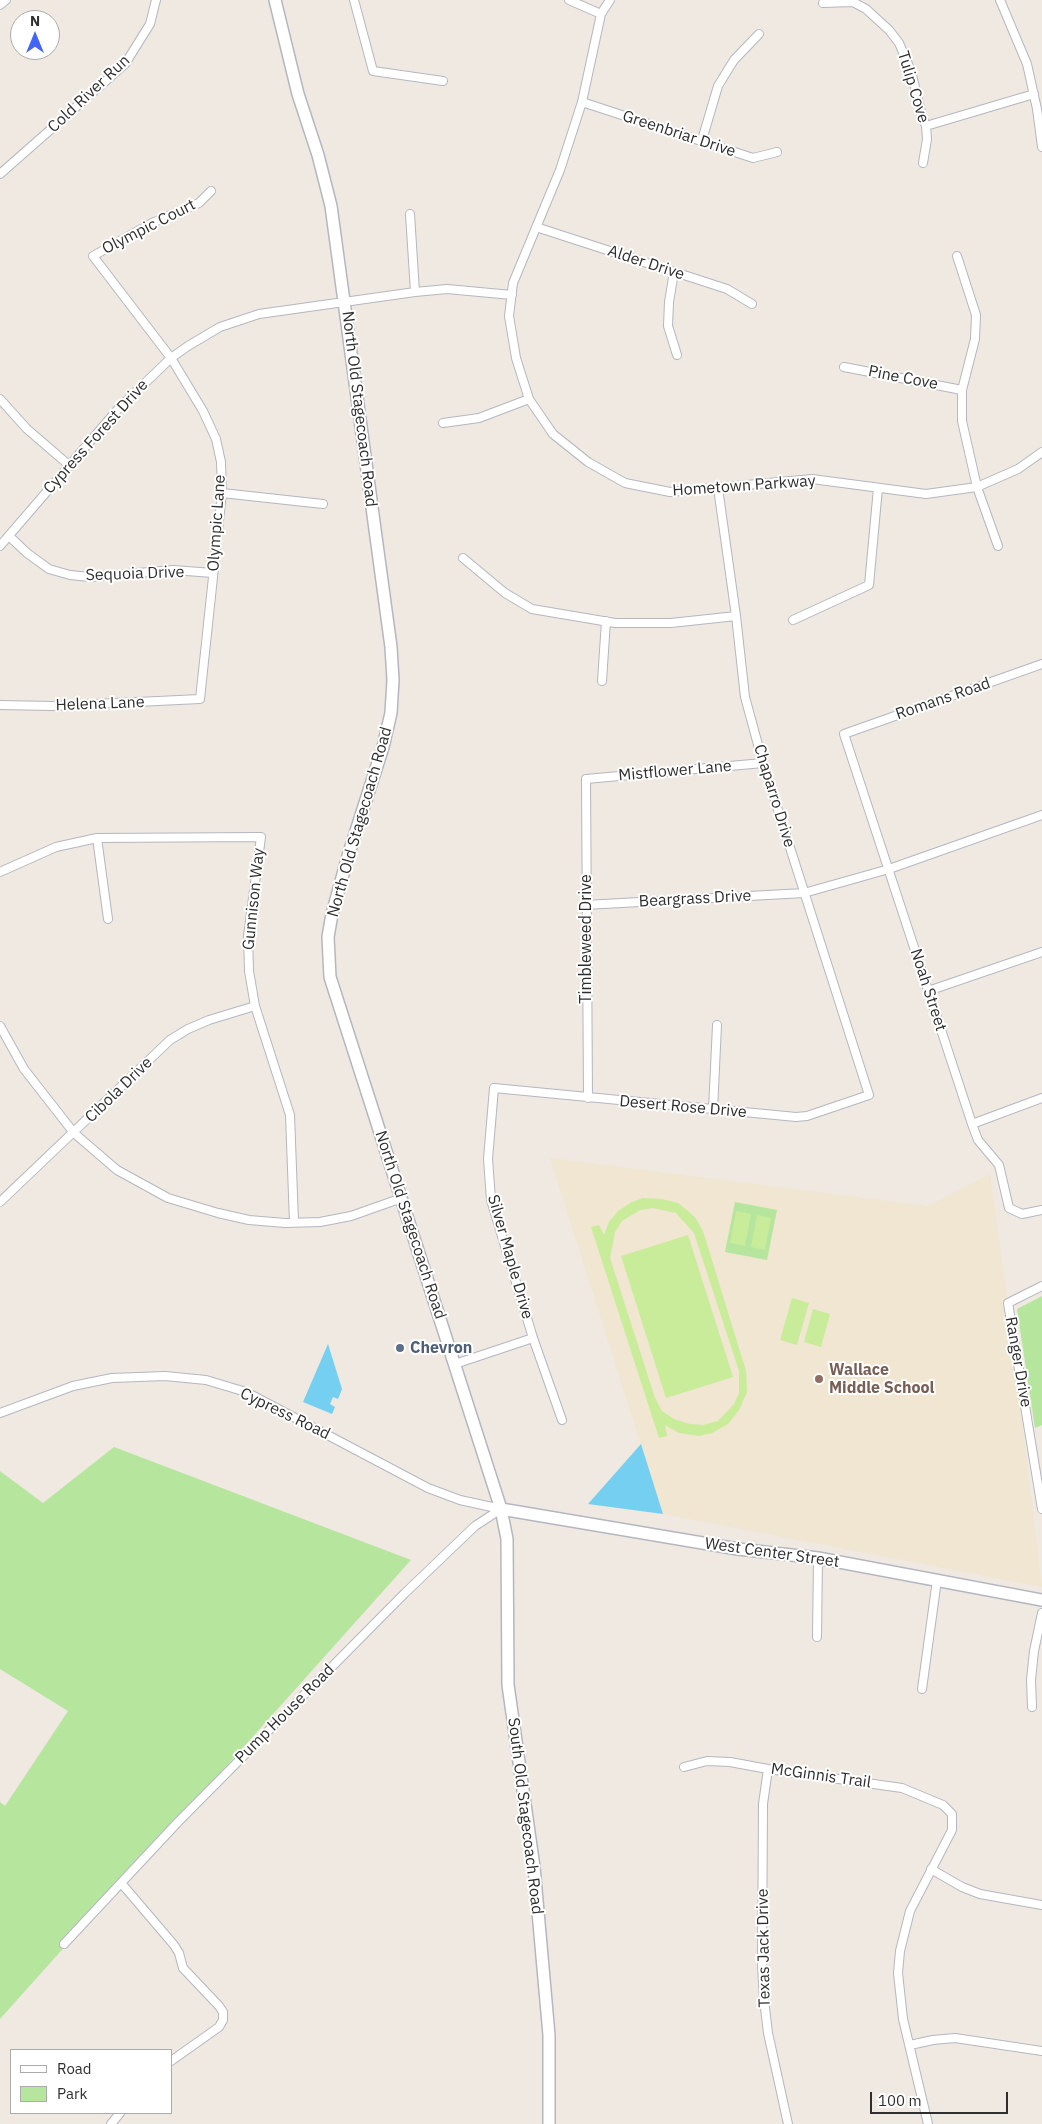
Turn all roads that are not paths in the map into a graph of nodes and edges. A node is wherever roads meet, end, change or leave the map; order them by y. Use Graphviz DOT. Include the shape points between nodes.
graph roads {
  1 [pos="6,0"];
  2 [pos="156,0"];
  3 [pos="275,0"];
  4 [pos="354,0"];
  5 [pos="569,0"];
  6 [pos="610,0"];
  7 [pos="1010,0"];
  8 [pos="823,2"];
  9 [pos="1001,2"];
  10 [pos="0,5"];
  11 [pos="601,14"];
  12 [pos="759,34"];
  13 [pos="443,81"];
  14 [pos="1034,94"];
  15 [pos="582,102"];
  16 [pos="926,126"];
  17 [pos="702,140"];
  18 [pos="1042,147"];
  19 [pos="777,152"];
  20 [pos="922,163"];
  21 [pos="0,174"];
  22 [pos="211,191"];
  23 [pos="410,214"];
  24 [pos="536,227"];
  25 [pos="957,256"];
  26 [pos="674,272"];
  27 [pos="415,292"];
  28 [pos="512,295"];
  29 [pos="345,302"];
  30 [pos="752,304"];
  31 [pos="676,355"];
  32 [pos="171,358"];
  33 [pos="844,367"];
  34 [pos="962,390"];
  35 [pos="0,399"];
  36 [pos="529,399"];
  37 [pos="443,423"];
  38 [pos="1042,452"];
  39 [pos="70,466"];
  40 [pos="977,487"];
  41 [pos="718,488"];
  42 [pos="878,488"];
  43 [pos="222,493"];
  44 [pos="323,504"];
  45 [pos="8,536"];
  46 [pos="0,546"];
  47 [pos="998,546"];
  48 [pos="463,558"];
  49 [pos="213,573"];
  50 [pos="736,616"];
  51 [pos="793,620"];
  52 [pos="606,621"];
  53 [pos="1042,664"];
  54 [pos="602,681"];
  55 [pos="200,699"];
  56 [pos="0,705"];
  57 [pos="844,734"];
  58 [pos="763,763"];
  59 [pos="586,779"];
  60 [pos="1042,815"];
  61 [pos="96,838"];
  62 [pos="889,870"];
  63 [pos="0,872"];
  64 [pos="804,893"];
  65 [pos="586,905"];
  66 [pos="108,919"];
  67 [pos="1042,952"];
  68 [pos="928,991"];
  69 [pos="255,1006"];
  70 [pos="717,1025"];
  71 [pos="0,1026"];
  72 [pos="494,1088"];
  73 [pos="869,1095"];
  74 [pos="588,1098"];
  75 [pos="1042,1098"];
  76 [pos="713,1110"];
  77 [pos="972,1124"];
  78 [pos="74,1133"];
  79 [pos="402,1198"];
  80 [pos="0,1202"];
  81 [pos="1042,1210"];
  82 [pos="294,1222"];
  83 [pos="1042,1286"];
  84 [pos="533,1338"];
  85 [pos="455,1364"];
  86 [pos="0,1412"];
  87 [pos="562,1420"];
  88 [pos="501,1509"];
  89 [pos="1042,1509"];
  90 [pos="818,1558"];
  91 [pos="937,1580"];
  92 [pos="1042,1600"];
  93 [pos="1042,1614"];
  94 [pos="817,1636"];
  95 [pos="922,1689"];
  96 [pos="1032,1707"];
  97 [pos="684,1767"];
  98 [pos="768,1769"];
  99 [pos="931,1869"];
  100 [pos="122,1884"];
  101 [pos="1042,1905"];
  102 [pos="64,1944"];
  103 [pos="910,2045"];
  104 [pos="1042,2051"];
  105 [pos="172,2060"];
  106 [pos="119,2114"];
  107 [pos="111,2124"];
  108 [pos="549,2124"];
  109 [pos="788,2124"];
  110 [pos="928,2124"];
  1 -- 10 [label="street"];
  2 -- 21 [label="street, Cold River Run" via="150,24 125,64"];
  3 -- 29 [label="street, North Old Stagecoach Road" via="331,206"];
  4 -- 13 [label="street" via="374,71"];
  5 -- 11 [label="street"];
  6 -- 11 [label="street, Hometown Parkway"];
  7 -- 9 [label="street"];
  8 -- 16 [label="street, Tulip Cove" via="853,2 889,30 899,43 911,71"];
  9 -- 14 [label="street" via="1027,64"];
  11 -- 15 [label="street, Hometown Parkway"];
  12 -- 17 [label="street" via="734,60 718,86"];
  14 -- 16 [label="street"];
  14 -- 18 [label="street"];
  15 -- 17 [label="street, Greenbriar Drive"];
  15 -- 24 [label="street, Hometown Parkway" via="560,170"];
  16 -- 20 [label="street, Tulip Cove"];
  17 -- 19 [label="street, Greenbriar Drive" via="753,158"];
  22 -- 32 [label="street, Olympic Court" via="199,203 152,223 93,256"];
  23 -- 27 [label="street"];
  24 -- 26 [label="street, Alder Drive"];
  24 -- 28 [label="street, Hometown Parkway" via="513,283"];
  25 -- 34 [label="street" via="976,315 976,339"];
  26 -- 30 [label="street, Alder Drive" via="727,289"];
  26 -- 31 [label="street" via="668,326"];
  27 -- 28 [label="street, Cypress Forest Drive" via="447,289"];
  27 -- 29 [label="street, Cypress Forest Drive"];
  28 -- 36 [label="street, Hometown Parkway" via="509,316 516,358"];
  29 -- 32 [label="street, Cypress Forest Drive" via="259,314 220,327"];
  29 -- 79 [label="street, North Old Stagecoach Road" via="393,680 391,713 383,747 332,914 328,956 334,992"];
  32 -- 39 [label="street, Cypress Forest Drive" via="118,409"];
  32 -- 43 [label="street, Olympic Lane" via="216,439"];
  33 -- 34 [label="street, Pine Cove"];
  34 -- 40 [label="street" via="962,421"];
  35 -- 39 [label="street" via="27,429"];
  36 -- 37 [label="street" via="479,418"];
  36 -- 41 [label="street, Hometown Parkway" via="553,434 588,462 625,484 670,492"];
  38 -- 40 [label="street, Hometown Parkway" via="1018,469"];
  39 -- 45 [label="street, Cypress Forest Drive"];
  40 -- 42 [label="street, Hometown Parkway" via="926,494"];
  40 -- 47 [label="street"];
  41 -- 42 [label="street, Hometown Parkway" via="812,480"];
  41 -- 50 [label="street, Chaparro Drive"];
  42 -- 51 [label="street" via="869,585"];
  43 -- 44 [label="street"];
  43 -- 49 [label="street, Olympic Lane"];
  45 -- 46 [label="street, Cypress Forest Drive"];
  45 -- 49 [label="street, Sequoia Drive" via="49,569 70,575 90,577 173,570"];
  48 -- 52 [label="street" via="505,593 532,610"];
  49 -- 55 [label="street, Olympic Lane"];
  50 -- 52 [label="street" via="671,623"];
  50 -- 58 [label="street, Chaparro Drive" via="745,697"];
  52 -- 54 [label="street"];
  53 -- 57 [label="street, Romans Road"];
  55 -- 56 [label="street, Helena Lane" via="52,706"];
  57 -- 62 [label="street, Noah Street"];
  58 -- 59 [label="street, Mistflower Lane"];
  58 -- 64 [label="street, Chaparro Drive"];
  59 -- 65 [label="street, Timbleweed Drive"];
  60 -- 62 [label="street"];
  61 -- 63 [label="street, Gunnison Way" via="56,847"];
  61 -- 66 [label="street"];
  61 -- 69 [label="street, Gunnison Way" via="261,837 248,936"];
  62 -- 64 [label="street, Beargrass Drive"];
  62 -- 68 [label="street, Noah Street"];
  64 -- 65 [label="street, Beargrass Drive"];
  64 -- 73 [label="street, Chaparro Drive"];
  65 -- 74 [label="street, Timbleweed Drive"];
  67 -- 68 [label="street"];
  68 -- 77 [label="street, Noah Street"];
  69 -- 78 [label="street, Cibola Drive" via="209,1020 170,1040"];
  69 -- 82 [label="street, Gunnison Way" via="290,1115"];
  70 -- 76 [label="street"];
  71 -- 78 [label="street" via="24,1069"];
  72 -- 74 [label="street, Desert Rose Drive"];
  72 -- 84 [label="street, Silver Maple Drive" via="488,1159 491,1200"];
  73 -- 76 [label="street, Desert Rose Drive" via="807,1116"];
  74 -- 76 [label="street, Desert Rose Drive"];
  75 -- 77 [label="street"];
  77 -- 81 [label="street, Noah Street" via="978,1140 1000,1165 1009,1208 1022,1214"];
  78 -- 80 [label="street, Cibola Drive"];
  78 -- 82 [label="street" via="117,1170 168,1198 249,1220"];
  79 -- 82 [label="street" via="351,1216 320,1222"];
  79 -- 85 [label="street, North Old Stagecoach Road"];
  83 -- 89 [label="street, Ranger Drive" via="1008,1303"];
  84 -- 85 [label="street"];
  84 -- 87 [label="street, Silver Maple Drive"];
  85 -- 88 [label="street, North Old Stagecoach Road"];
  86 -- 88 [label="street, Cypress Road" via="73,1386 112,1378 165,1376 206,1380 246,1392 428,1488 460,1500"];
  88 -- 90 [label="street, West Center Street" via="728,1548"];
  88 -- 100 [label="street, Pump House Road" via="475,1526 405,1593 184,1816"];
  88 -- 108 [label="street, South Old Stagecoach Road" via="507,1539 508,1685 534,1867 549,2035"];
  90 -- 91 [label="street, West Center Street"];
  90 -- 94 [label="street"];
  91 -- 92 [label="street, West Center Street"];
  91 -- 95 [label="street"];
  93 -- 96 [label="street" via="1034,1651"];
  97 -- 98 [label="street, McGinnis Trail" via="730,1762"];
  98 -- 99 [label="street, McGinnis Trail" via="902,1788 943,1805 952,1814 952,1830"];
  98 -- 109 [label="street, Texas Jack Drive" via="763,1804 762,1965 768,2033"];
  99 -- 101 [label="street" via="980,1894"];
  99 -- 103 [label="street" via="910,1911 900,1952 898,1973"];
  100 -- 102 [label="street, Pump House Road"];
  100 -- 105 [label="street" via="174,1945 183,1968 223,2012 219,2027"];
  103 -- 104 [label="street" via="955,2038"];
  103 -- 110 [label="street"];
  106 -- 107 [label="street"];
}
